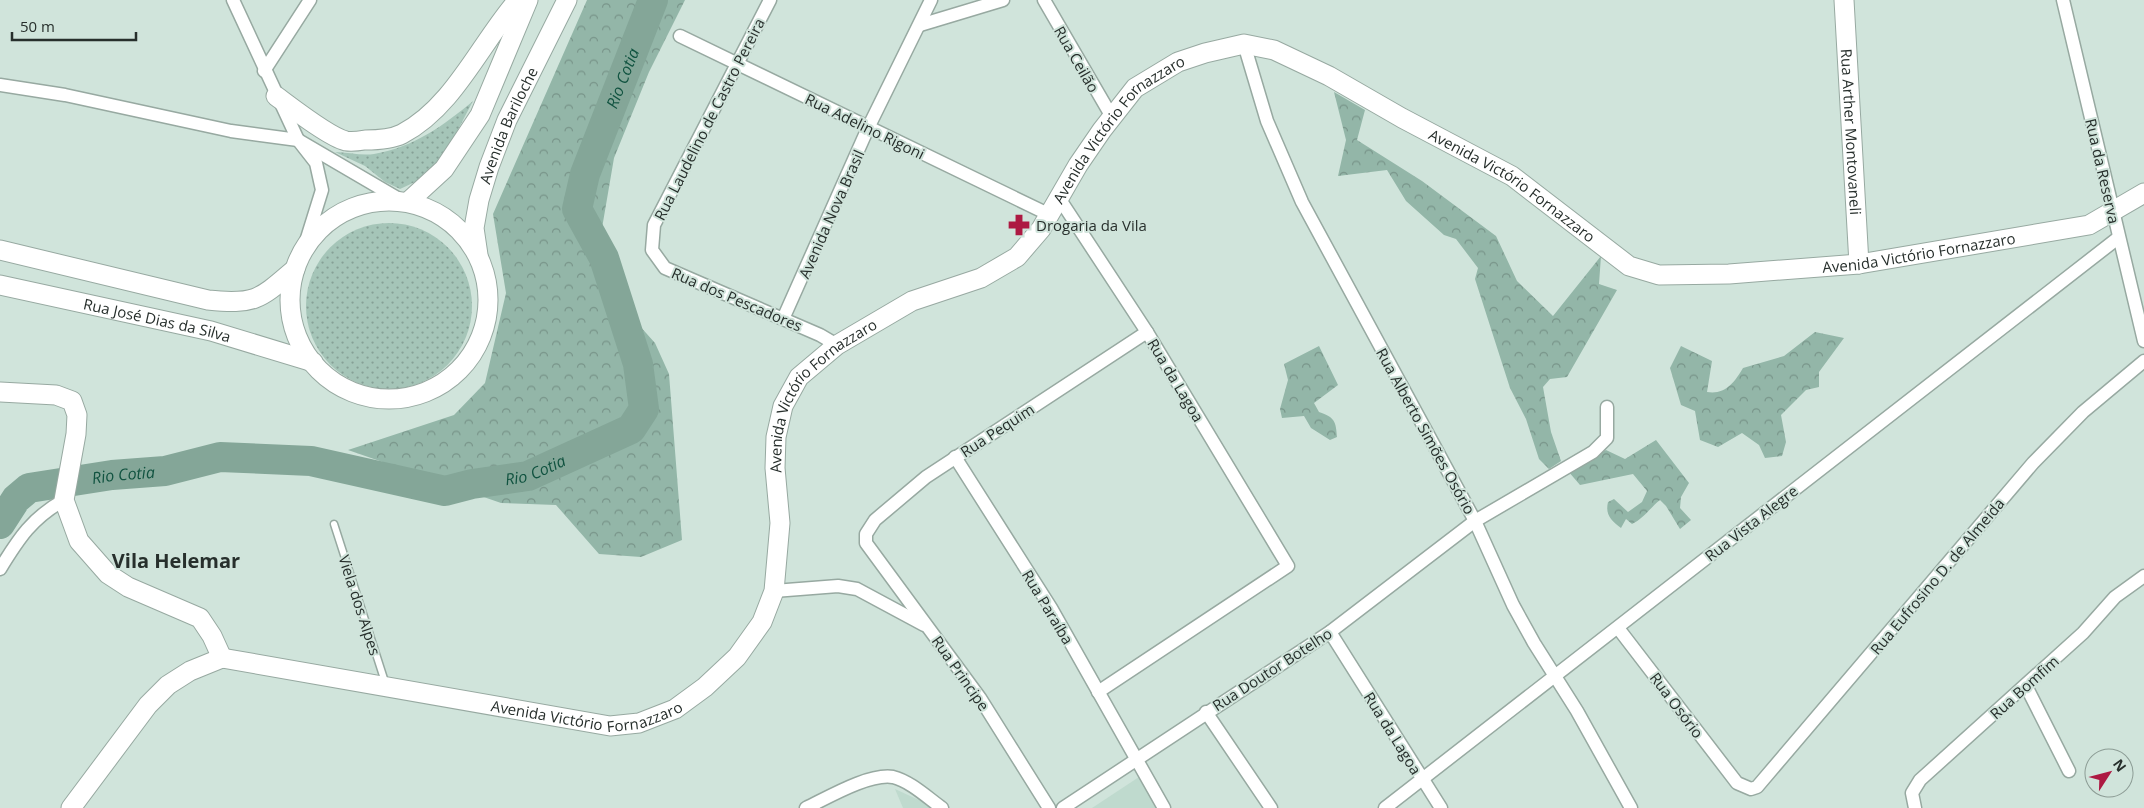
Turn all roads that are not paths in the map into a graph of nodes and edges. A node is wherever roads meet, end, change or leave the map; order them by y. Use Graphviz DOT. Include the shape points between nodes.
graph roads {
  1 [pos="233,0"];
  2 [pos="310,0"];
  3 [pos="518,0"];
  4 [pos="528,0"];
  5 [pos="567,0"];
  6 [pos="770,0"];
  7 [pos="931,0"];
  8 [pos="1003,0"];
  9 [pos="1044,0"];
  10 [pos="1844,0"];
  11 [pos="2063,0"];
  12 [pos="920,25"];
  13 [pos="680,36"];
  14 [pos="1244,44"];
  15 [pos="736,64"];
  16 [pos="264,71"];
  17 [pos="0,85"];
  18 [pos="276,96"];
  19 [pos="1112,117"];
  20 [pos="868,128"];
  21 [pos="298,140"];
  22 [pos="2144,193"];
  23 [pos="1059,198"];
  24 [pos="406,202"];
  25 [pos="2114,212"];
  26 [pos="1050,215"];
  27 [pos="2118,238"];
  28 [pos="651,240"];
  29 [pos="0,250"];
  30 [pos="303,251"];
  31 [pos="479,258"];
  32 [pos="1859,264"];
  33 [pos="295,269"];
  34 [pos="0,286"];
  35 [pos="783,319"];
  36 [pos="1146,332"];
  37 [pos="2144,341"];
  38 [pos="837,345"];
  39 [pos="2144,361"];
  40 [pos="312,362"];
  41 [pos="0,392"];
  42 [pos="1606,407"];
  43 [pos="955,457"];
  44 [pos="64,500"];
  45 [pos="1475,521"];
  46 [pos="334,524"];
  47 [pos="866,543"];
  48 [pos="0,569"];
  49 [pos="2144,576"];
  50 [pos="774,591"];
  51 [pos="928,627"];
  52 [pos="1618,628"];
  53 [pos="1330,632"];
  54 [pos="222,658"];
  55 [pos="1554,676"];
  56 [pos="386,686"];
  57 [pos="2026,686"];
  58 [pos="1098,692"];
  59 [pos="1206,712"];
  60 [pos="1136,760"];
  61 [pos="2069,771"];
  62 [pos="1422,780"];
  63 [pos="1737,783"];
  64 [pos="1914,805"];
  65 [pos="72,808"];
  66 [pos="806,808"];
  67 [pos="942,808"];
  68 [pos="1049,808"];
  69 [pos="1063,808"];
  70 [pos="1164,808"];
  71 [pos="1271,808"];
  72 [pos="1384,808"];
  73 [pos="1441,808"];
  74 [pos="1631,808"];
  1 -- 16 [label="street"];
  2 -- 16 [label="street"];
  3 -- 18 [label="street" via="460,80 426,118 401,135 345,141 304,118"];
  4 -- 24 [label="street, Avenida Bariloche" via="480,115 444,169"];
  5 -- 31 [label="street, Avenida Bariloche" via="507,120 489,167 474,228"];
  6 -- 15 [label="street, Rua Laudelino de Castro Pereira"];
  7 -- 12 [label="street, Avenida Nova Brasil"];
  8 -- 12 [label="street"];
  9 -- 19 [label="street, Rua Ceilão"];
  10 -- 32 [label="street, Rua Arther Montovaneli"];
  11 -- 25 [label="street, Rua da Reserva"];
  12 -- 20 [label="street, Avenida Nova Brasil"];
  13 -- 15 [label="street, Rua Adelino Rigoni"];
  14 -- 19 [label="street, Avenida Victório Fornazzaro" via="1178,62 1155,74 1135,88"];
  14 -- 32 [label="street, Avenida Victório Fornazzaro" via="1274,50 1329,76 1512,176 1629,266 1683,276"];
  14 -- 45 [label="street, Rua Alberto Simões Osório" via="1266,121 1302,202"];
  15 -- 20 [label="street, Rua Adelino Rigoni"];
  15 -- 28 [label="street, Rua Laudelino de Castro Pereira" via="654,225"];
  16 -- 18 [label="street"];
  17 -- 21 [label="street" via="65,95 231,131"];
  18 -- 21 [label="street"];
  19 -- 23 [label="street, Avenida Victório Fornazzaro"];
  20 -- 26 [label="street, Rua Adelino Rigoni"];
  20 -- 35 [label="street, Avenida Nova Brasil"];
  21 -- 24 [label="street"];
  21 -- 30 [label="street" via="316,163 322,190"];
  22 -- 25 [label="street, Avenida Victório Fornazzaro"];
  23 -- 26 [label="street, Avenida Victório Fornazzaro"];
  23 -- 36 [label="street, Rua da Lagoa"];
  24 -- 30 [label="street" via="367,204 339,214 321,228"];
  24 -- 31 [label="street" via="435,213 461,232"];
  25 -- 27 [label="street, Rua da Reserva"];
  25 -- 32 [label="street, Avenida Victório Fornazzaro" via="2089,225"];
  26 -- 38 [label="street, Avenida Victório Fornazzaro" via="1017,257 998,269 981,278 912,301"];
  27 -- 37 [label="street, Rua da Reserva"];
  27 -- 52 [label="street, Rua Vista Alegre"];
  28 -- 35 [label="street, Rua dos Pescadores" via="652,250 665,268"];
  29 -- 33 [label="street, Rua José Dias da Silva" via="208,300 233,302 266,294"];
  30 -- 33 [label="street"];
  31 -- 40 [label="street" via="486,281 488,305 484,329 475,351 460,370 442,384 420,394 397,399 373,398 350,391 330,379"];
  33 -- 40 [label="street" via="290,293 292,318"];
  34 -- 40 [label="street, Rua José Dias da Silva" via="211,331"];
  35 -- 38 [label="street, Rua dos Pescadores"];
  36 -- 43 [label="street, Rua Pequim"];
  36 -- 58 [label="street, Rua da Lagoa" via="1288,566"];
  38 -- 50 [label="street, Avenida Victório Fornazzaro" via="799,377 783,406 776,437 780,522"];
  39 -- 63 [label="street, Rua Eufrosino D. de Almeida" via="2083,412 2033,463 1761,783 1751,789"];
  41 -- 44 [label="street" via="56,395 72,401 77,415 76,434"];
  42 -- 45 [label="street, Rua Doutor Botelho" via="1607,438 1602,445"];
  43 -- 47 [label="street, Rua Pequim" via="875,520 866,534"];
  43 -- 58 [label="street, Rua Paraíba" via="1051,608"];
  44 -- 48 [label="street" via="34,520"];
  44 -- 54 [label="street" via="79,541 101,567 128,587 200,618"];
  45 -- 53 [label="street, Rua Doutor Botelho"];
  45 -- 55 [label="street, Rua Alberto Simões Osório" via="1513,605"];
  46 -- 56 [label="lane, Viela dos Alpes"];
  47 -- 51 [label="street, Rua Principe"];
  49 -- 57 [label="street, Rua Bomfim" via="2115,597 2083,633"];
  50 -- 51 [label="street" via="838,586 856,589"];
  50 -- 56 [label="street, Avenida Victório Fornazzaro" via="762,622 737,657 675,709 639,723 610,726"];
  51 -- 68 [label="street, Rua Principe" via="980,698"];
  52 -- 55 [label="street, Rua Vista Alegre"];
  52 -- 63 [label="street, Rua Osório"];
  53 -- 59 [label="street, Rua Doutor Botelho"];
  53 -- 62 [label="street, Rua da Lagoa"];
  54 -- 56 [label="street, Avenida Victório Fornazzaro"];
  54 -- 65 [label="street" via="190,671 168,685 148,705"];
  55 -- 62 [label="street, Rua Vista Alegre"];
  55 -- 74 [label="street, Rua Alberto Simões Osório"];
  57 -- 61 [label="street"];
  57 -- 64 [label="street, Rua Bomfim" via="1920,780 1912,794"];
  58 -- 60 [label="street, Rua Paraíba"];
  59 -- 60 [label="street, Rua Doutor Botelho"];
  59 -- 71 [label="street"];
  60 -- 69 [label="street, Rua Doutor Botelho"];
  60 -- 70 [label="street, Rua Paraíba"];
  62 -- 72 [label="street, Rua Vista Alegre"];
  62 -- 73 [label="street, Rua da Lagoa"];
  66 -- 67 [label="street" via="876,778 893,777"];
}
